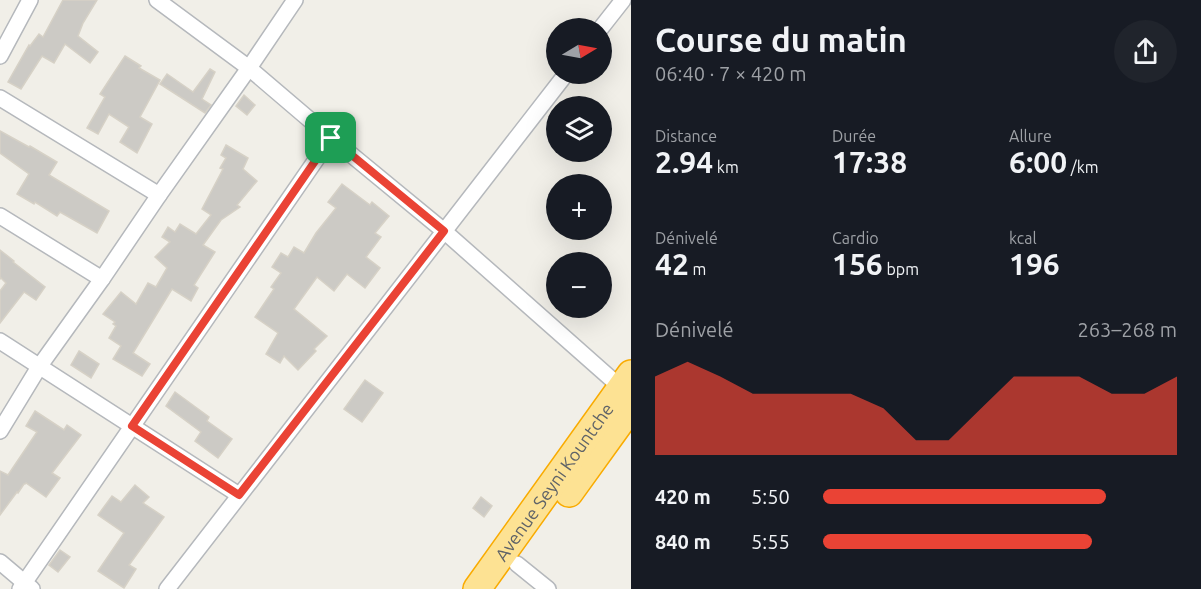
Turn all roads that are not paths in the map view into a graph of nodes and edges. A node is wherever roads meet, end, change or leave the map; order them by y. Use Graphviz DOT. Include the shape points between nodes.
graph roads {
  1 [pos="30,0"];
  2 [pos="157,0"];
  3 [pos="295,0"];
  4 [pos="623,0"];
  5 [pos="609,18"];
  6 [pos="0,56"];
  7 [pos="249,68"];
  8 [pos="558,84"];
  9 [pos="0,98"];
  10 [pos="331,138"];
  11 [pos="159,195"];
  12 [pos="0,216"];
  13 [pos="444,231"];
  14 [pos="102,279"];
  15 [pos="0,341"];
  16 [pos="39,367"];
  17 [pos="628,391"];
  18 [pos="132,426"];
  19 [pos="0,431"];
  20 [pos="239,495"];
  21 [pos="0,562"];
  22 [pos="517,564"];
  23 [pos="26,587"];
  24 [pos="167,589"];
  25 [pos="477,589"];
  26 [pos="499,589"];
  27 [pos="548,589"];
  1 -- 6 [label="street"];
  2 -- 7 [label="street"];
  3 -- 7 [label="street"];
  4 -- 5 [label="street"];
  7 -- 10 [label="street"];
  7 -- 11 [label="street"];
  8 -- 13 [label="street"];
  9 -- 11 [label="street"];
  10 -- 13 [label="street"];
  10 -- 18 [label="street"];
  11 -- 14 [label="street"];
  12 -- 14 [label="street"];
  13 -- 17 [label="street"];
  13 -- 20 [label="street"];
  14 -- 16 [label="street"];
  15 -- 16 [label="street"];
  16 -- 18 [label="street"];
  16 -- 19 [label="street"];
  17 -- 22 [label="highway, Avenue Seyni Kountche"];
  17 -- 25 [label="highway, Avenue Seyni Kountche"];
  18 -- 20 [label="street"];
  18 -- 23 [label="street"];
  20 -- 24 [label="street"];
  21 -- 23 [label="street"];
  22 -- 26 [label="highway, Avenue Seyni Kountche"];
  22 -- 27 [label="street"];
}
